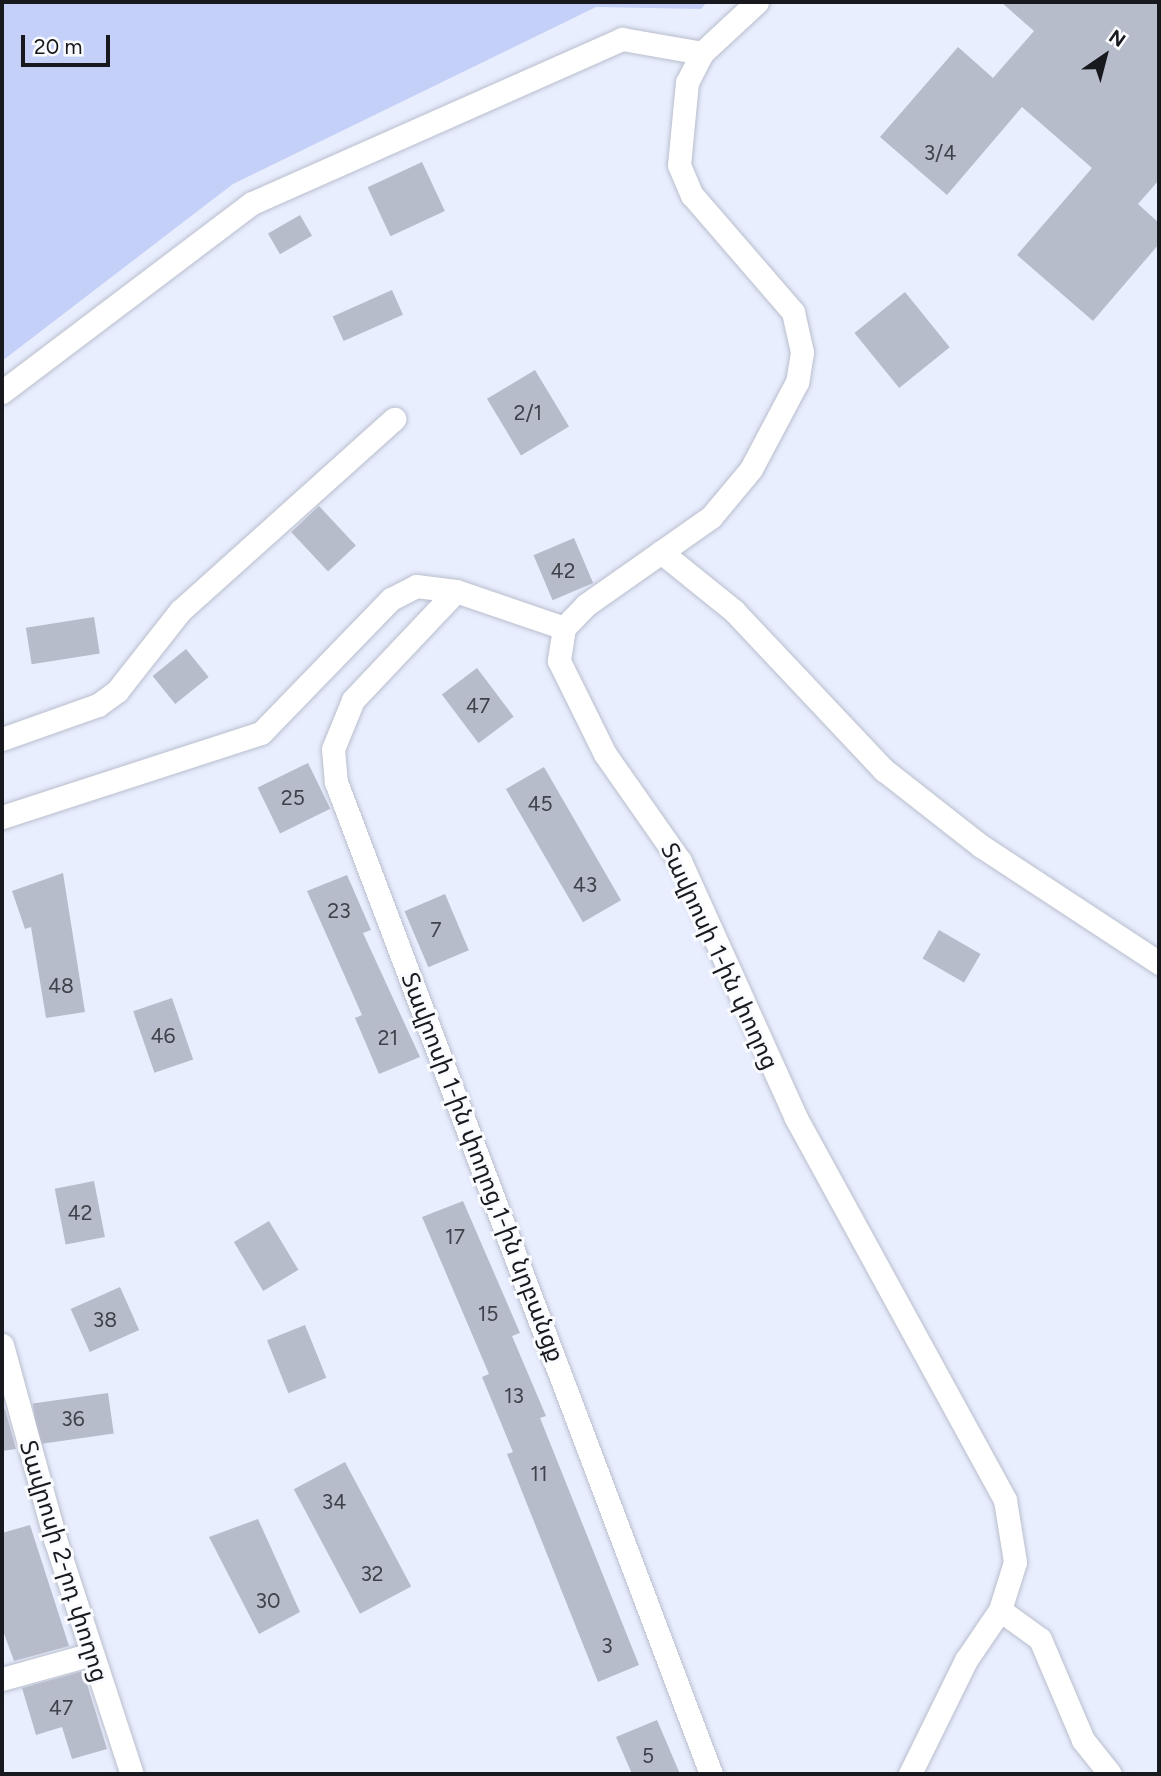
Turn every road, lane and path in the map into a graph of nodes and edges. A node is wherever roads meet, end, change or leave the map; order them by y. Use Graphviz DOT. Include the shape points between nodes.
graph roads {
  1 [pos="757,2"];
  2 [pos="702,53"];
  3 [pos="2,392"];
  4 [pos="394,419"];
  5 [pos="661,552"];
  6 [pos="456,591"];
  7 [pos="564,628"];
  8 [pos="2,739"];
  9 [pos="2,817"];
  10 [pos="1159,963"];
  11 [pos="2,1345"];
  12 [pos="1000,1610"];
  13 [pos="92,1654"];
  14 [pos="2,1679"];
  15 [pos="132,1774"];
  16 [pos="711,1774"];
  17 [pos="910,1774"];
  18 [pos="1110,1774"];
  1 -- 2 [label="street"];
  2 -- 3 [label="street" via="622,39 251,203"];
  2 -- 5 [label="street" via="685,96 679,164 692,195 793,312 802,352 785,414 751,469 711,517"];
  4 -- 8 [label="street" via="180,611 117,691 98,705"];
  5 -- 7 [label="street" via="586,604"];
  5 -- 10 [label="street" via="734,611 884,771 981,846"];
  6 -- 7 [label="street"];
  6 -- 9 [label="street" via="416,586 391,599 261,733"];
  6 -- 16 [label="street, Տավրոսի 1-ին փողոց,1-ին նրբանցք" via="353,700 333,749 336,782"];
  7 -- 12 [label="street, Տավրոսի 1-ին փողոց" via="559,661 579,709 680,861 796,1118 1006,1500 1015,1562"];
  11 -- 13 [label="street, Տավրոսի 2-րդ փողոց"];
  12 -- 17 [label="street, Տավրոսի 1-ին փողոց" via="966,1660"];
  12 -- 18 [label="street" via="1040,1639 1083,1740"];
  13 -- 14 [label="street"];
  13 -- 15 [label="street, Տավրոսի 2-րդ փողոց"];
}
